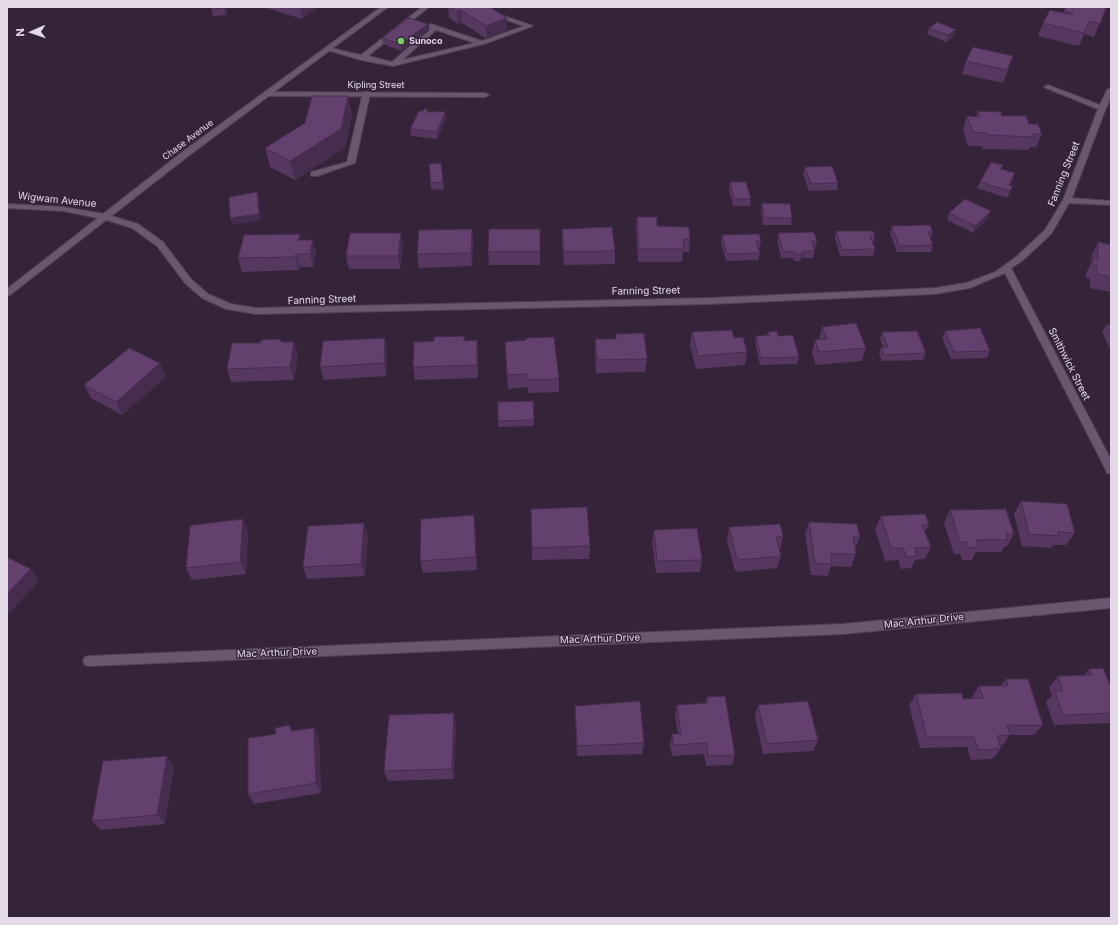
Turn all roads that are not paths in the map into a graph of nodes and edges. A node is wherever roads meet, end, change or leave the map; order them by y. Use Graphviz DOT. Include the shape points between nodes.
graph roads {
  1 [pos="385,7"];
  2 [pos="426,7"];
  3 [pos="472,7"];
  4 [pos="417,21"];
  5 [pos="436,27"];
  6 [pos="482,43"];
  7 [pos="327,49"];
  8 [pos="361,58"];
  9 [pos="393,64"];
  10 [pos="1048,87"];
  11 [pos="1111,90"];
  12 [pos="267,94"];
  13 [pos="366,94"];
  14 [pos="485,95"];
  15 [pos="1102,108"];
  16 [pos="314,174"];
  17 [pos="1067,200"];
  18 [pos="1111,203"];
  19 [pos="7,206"];
  20 [pos="105,217"];
  21 [pos="1007,268"];
  22 [pos="7,293"];
  23 [pos="1111,470"];
  24 [pos="1111,603"];
  25 [pos="89,661"];
  1 -- 7 [label="street, Chase Avenue"];
  2 -- 4 [label="street"];
  3 -- 6 [label="street" via="530,26"];
  4 -- 5 [label="street"];
  4 -- 8 [label="street"];
  5 -- 6 [label="street"];
  5 -- 9 [label="street"];
  6 -- 9 [label="street"];
  7 -- 8 [label="street"];
  7 -- 12 [label="street, Chase Avenue"];
  8 -- 9 [label="street"];
  10 -- 15 [label="street"];
  11 -- 15 [label="street, Fanning Street"];
  12 -- 13 [label="street, Kipling Street"];
  12 -- 20 [label="street, Chase Avenue"];
  13 -- 14 [label="street, Kipling Street"];
  13 -- 16 [label="street" via="351,163"];
  15 -- 17 [label="street, Fanning Street"];
  17 -- 18 [label="street"];
  17 -- 21 [label="street, Fanning Street" via="1048,232"];
  19 -- 20 [label="street, Wigwam Avenue" via="63,210"];
  20 -- 21 [label="street, Fanning Street" via="135,226 155,239 188,281 205,296 229,307 256,312 920,292 967,286"];
  20 -- 22 [label="street, Chase Avenue"];
  21 -- 23 [label="street, Smithwick Street"];
  24 -- 25 [label="street, Mac Arthur Drive" via="843,629"];
}
